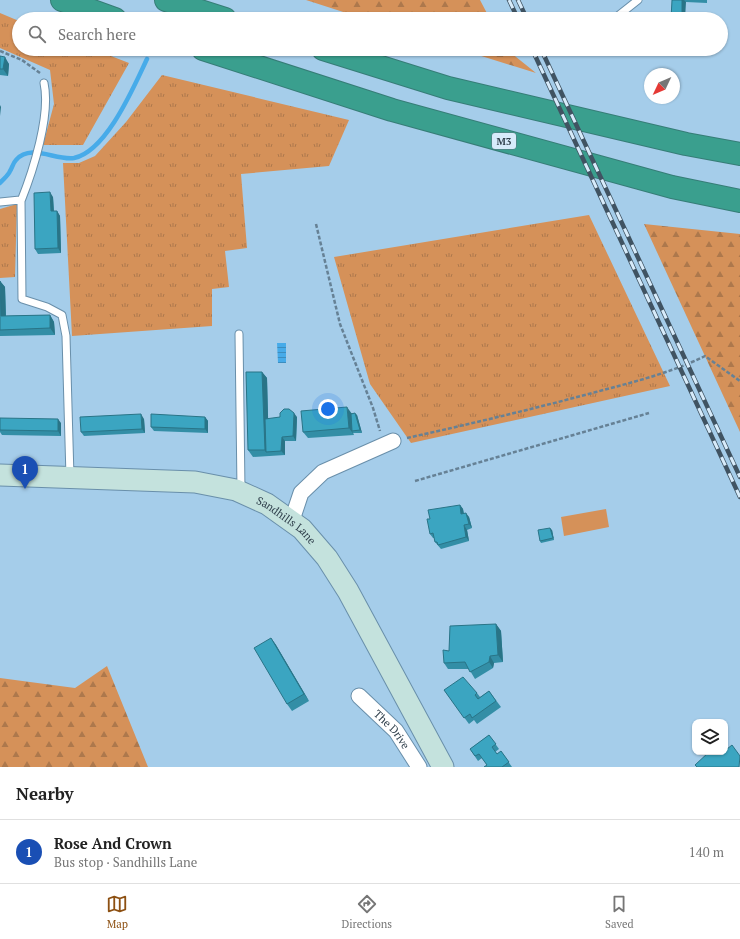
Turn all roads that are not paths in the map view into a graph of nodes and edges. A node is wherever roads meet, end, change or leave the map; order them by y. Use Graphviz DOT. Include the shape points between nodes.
graph roads {
  1 [pos="62,0"];
  2 [pos="166,0"];
  3 [pos="638,0"];
  4 [pos="95,12"];
  5 [pos="203,12"];
  6 [pos="623,12"];
  7 [pos="225,56"];
  8 [pos="345,56"];
  9 [pos="44,83"];
  10 [pos="740,154"];
  11 [pos="21,201"];
  12 [pos="740,201"];
  13 [pos="0,202"];
  14 [pos="239,334"];
  15 [pos="389,443"];
  16 [pos="0,476"];
  17 [pos="70,477"];
  18 [pos="242,492"];
  19 [pos="292,520"];
  20 [pos="359,696"];
  21 [pos="419,767"];
  22 [pos="443,767"];
  1 -- 4 [label="highway"];
  2 -- 5 [label="highway"];
  3 -- 6 [label="lane"];
  7 -- 12 [label="highway, M3" via="392,110 672,187"];
  8 -- 10 [label="highway" via="448,88 686,144"];
  9 -- 11 [label="lane" via="45,113 34,162"];
  11 -- 13 [label="lane"];
  11 -- 17 [label="lane" via="22,299 62,315 66,336"];
  14 -- 18 [label="lane"];
  15 -- 19 [label="street" via="323,472 301,493"];
  16 -- 17 [label="main road, Sandhills Lane"];
  17 -- 18 [label="main road, Sandhills Lane" via="195,482"];
  18 -- 19 [label="main road, Sandhills Lane"];
  19 -- 22 [label="main road, Sandhills Lane" via="312,539 344,585"];
  20 -- 21 [label="street, The Drive" via="396,731"];
}
